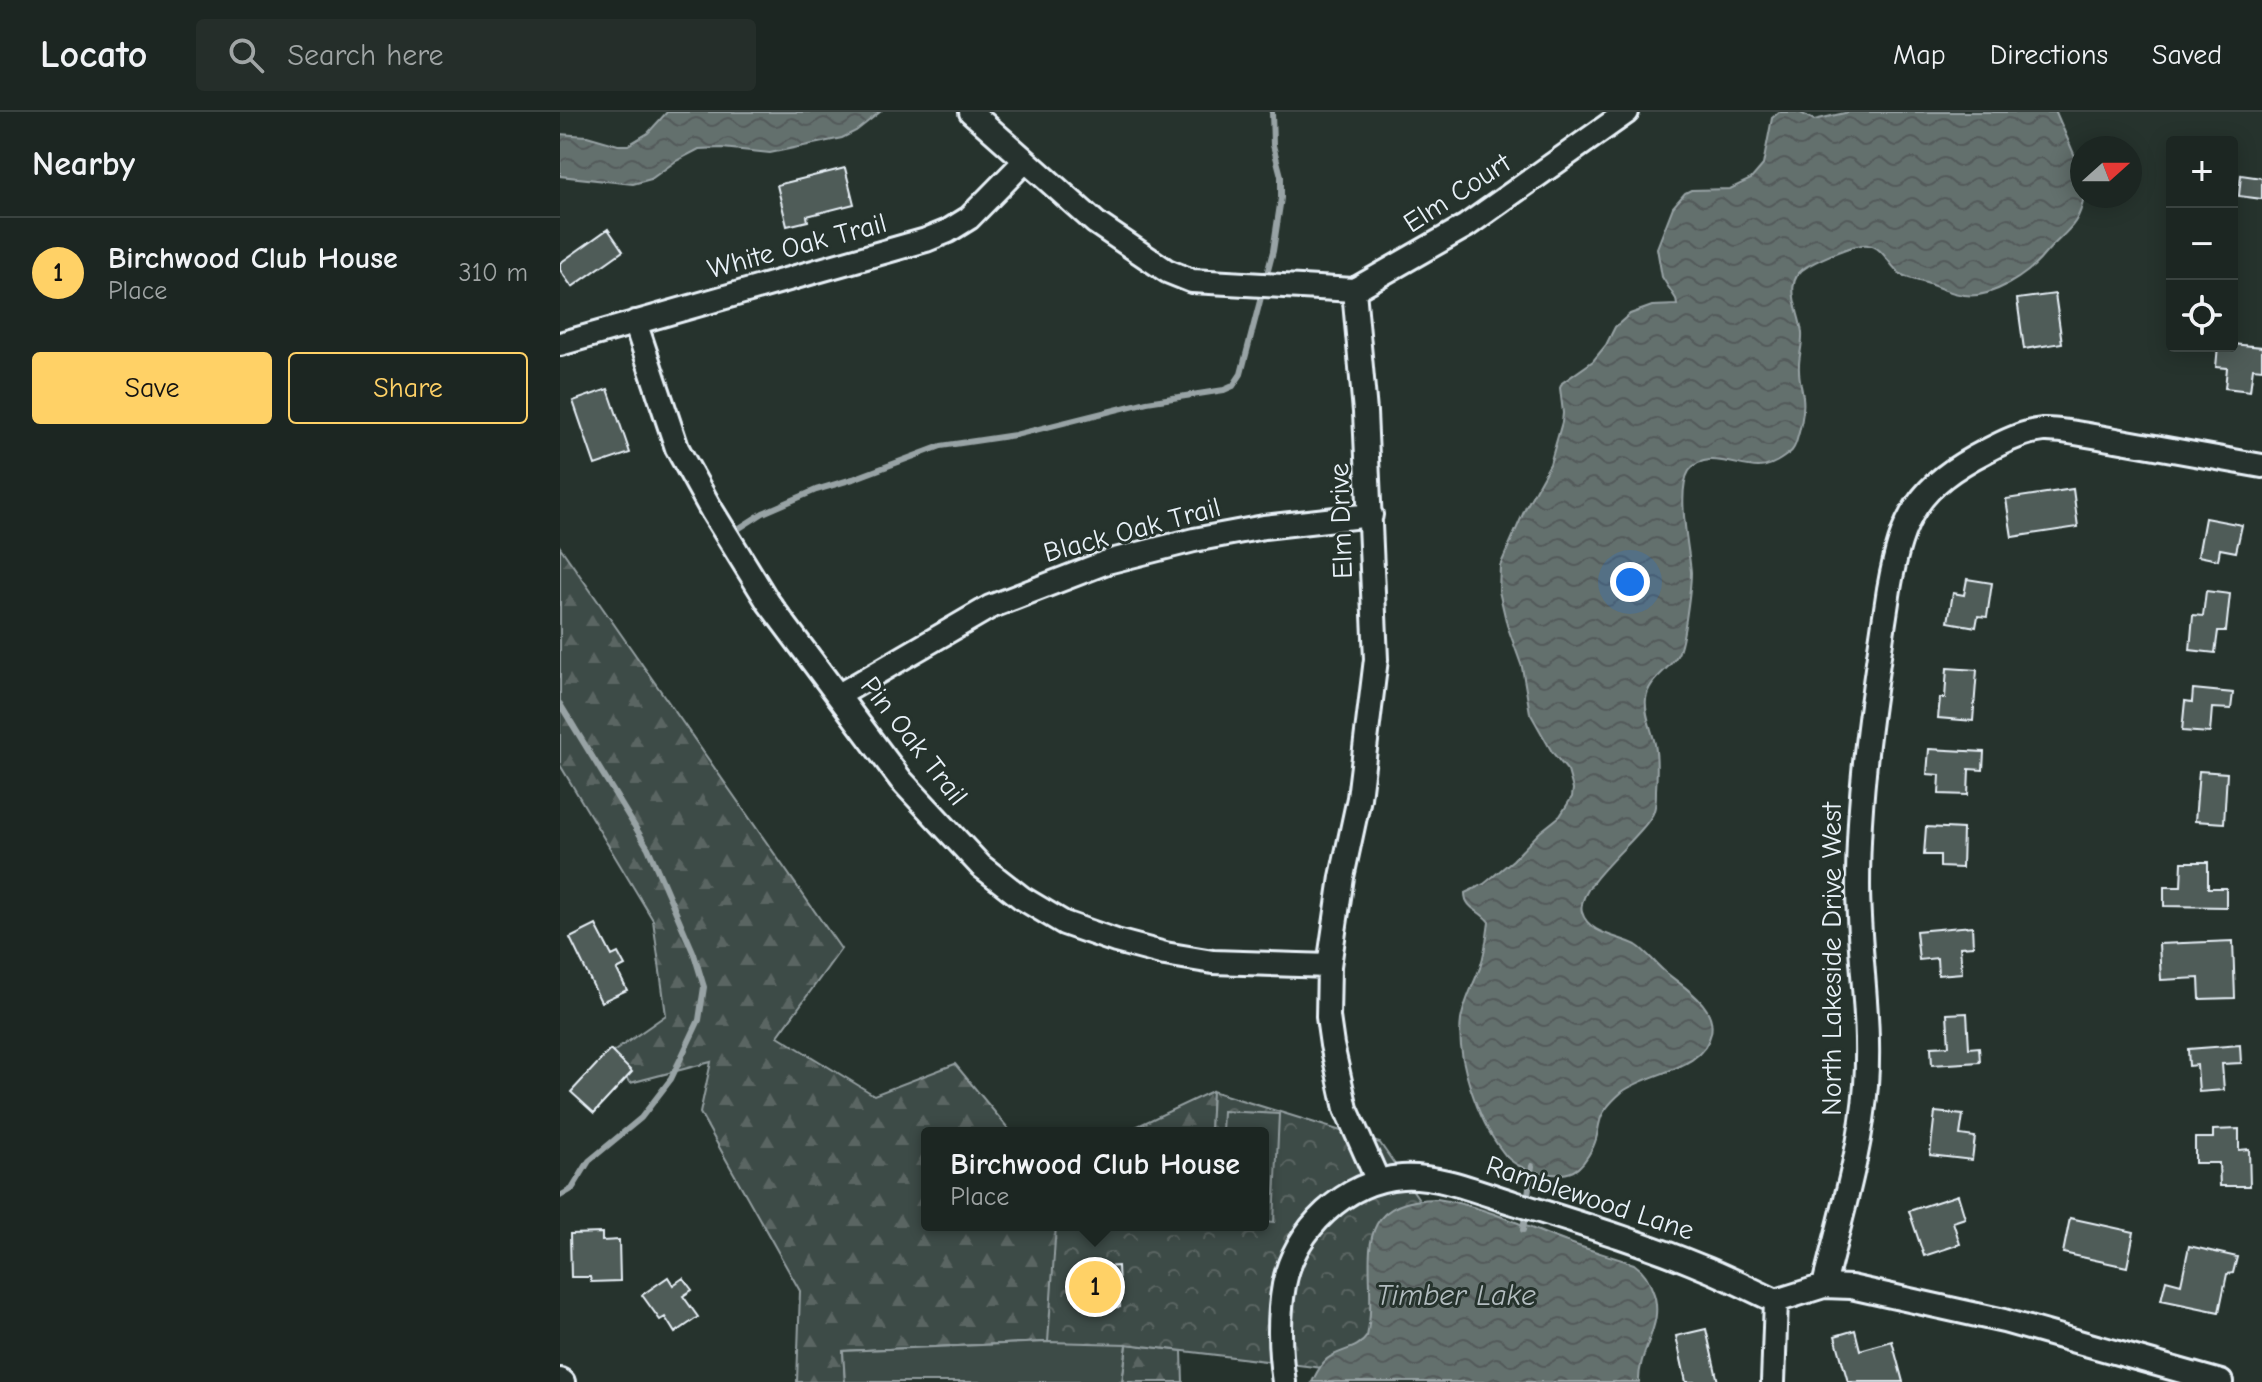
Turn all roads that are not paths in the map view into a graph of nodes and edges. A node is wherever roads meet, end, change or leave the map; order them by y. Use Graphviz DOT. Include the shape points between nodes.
graph roads {
  1 [pos="971,112"];
  2 [pos="1627,112"];
  3 [pos="1025,161"];
  4 [pos="1354,290"];
  5 [pos="635,322"];
  6 [pos="560,344"];
  7 [pos="2262,466"];
  8 [pos="1371,515"];
  9 [pos="839,695"];
  10 [pos="1329,966"];
  11 [pos="1378,1181"];
  12 [pos="1824,1286"];
  13 [pos="1776,1301"];
  14 [pos="1284,1382"];
  15 [pos="1773,1382"];
  16 [pos="2221,1382"];
  1 -- 3 [label="street"];
  2 -- 4 [label="street, Elm Court" via="1466,226"];
  3 -- 4 [label="street" via="1119,240 1192,281"];
  3 -- 5 [label="street, White Oak Trail" via="969,218 948,231"];
  4 -- 8 [label="street, Elm Drive"];
  5 -- 6 [label="street, White Oak Trail"];
  5 -- 9 [label="street, Pin Oak Trail" via="677,448 768,602"];
  7 -- 12 [label="street, North Lakeside Drive West" via="2040,431 1967,460 1925,494 1907,519 1893,565 1860,811 1866,1082 1860,1133"];
  8 -- 9 [label="street, Black Oak Trail" via="1264,527 1107,562 990,607"];
  8 -- 10 [label="street, Elm Drive" via="1376,659 1359,798"];
  9 -- 10 [label="street, Pin Oak Trail" via="901,780 981,866 1064,923 1165,954 1213,962"];
  10 -- 11 [label="street, Elm Drive" via="1328,1017 1346,1109"];
  11 -- 13 [label="street, Ramblewood Lane" via="1423,1179 1486,1194 1690,1262"];
  11 -- 14 [label="street" via="1344,1196 1301,1242 1285,1283 1280,1325"];
  12 -- 13 [label="street"];
  12 -- 16 [label="street" via="1851,1287 2004,1321"];
  13 -- 15 [label="street"];
}
